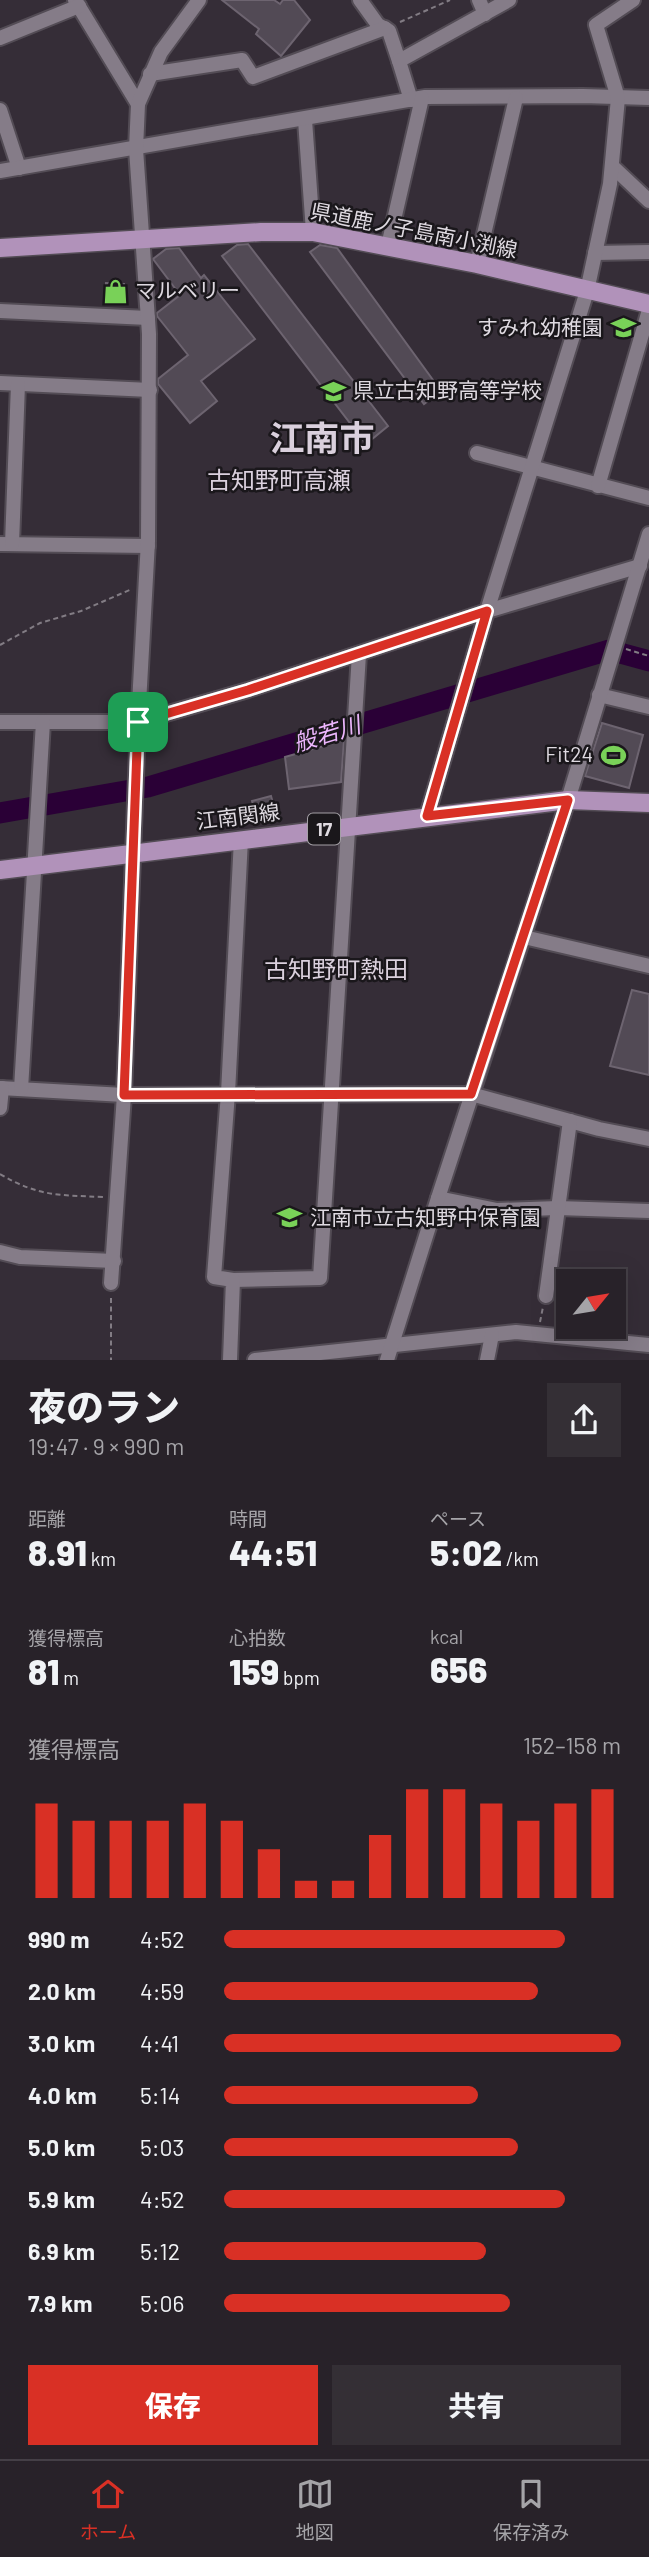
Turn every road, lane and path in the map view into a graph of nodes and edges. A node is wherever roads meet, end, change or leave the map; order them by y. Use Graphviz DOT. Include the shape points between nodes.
graph roads {
  1 [pos="199,0"];
  2 [pos="360,0"];
  3 [pos="450,0"];
  4 [pos="509,0"];
  5 [pos="633,0"];
  6 [pos="77,3"];
  7 [pos="482,7"];
  8 [pos="385,29"];
  9 [pos="0,38"];
  10 [pos="400,61"];
  11 [pos="150,74"];
  12 [pos="516,98"];
  13 [pos="618,98"];
  14 [pos="649,98"];
  15 [pos="417,99"];
  16 [pos="138,104"];
  17 [pos="0,110"];
  18 [pos="304,120"];
  19 [pos="136,149"];
  20 [pos="612,166"];
  21 [pos="19,168"];
  22 [pos="0,171"];
  23 [pos="649,201"];
  24 [pos="313,232"];
  25 [pos="142,240"];
  26 [pos="388,246"];
  27 [pos="0,248"];
  28 [pos="649,252"];
  29 [pos="595,253"];
  30 [pos="477,264"];
  31 [pos="587,291"];
  32 [pos="649,304"];
  33 [pos="649,310"];
  34 [pos="0,312"];
  35 [pos="148,317"];
  36 [pos="0,383"];
  37 [pos="18,384"];
  38 [pos="150,390"];
  39 [pos="477,453"];
  40 [pos="531,469"];
  41 [pos="598,486"];
  42 [pos="649,498"];
  43 [pos="649,534"];
  44 [pos="6,544"];
  45 [pos="148,546"];
  46 [pos="640,565"];
  47 [pos="146,583"];
  48 [pos="487,611"];
  49 [pos="0,645"];
  50 [pos="615,646"];
  51 [pos="359,654"];
  52 [pos="649,656"];
  53 [pos="599,695"];
  54 [pos="649,707"];
  55 [pos="0,722"];
  56 [pos="43,722"];
  57 [pos="138,722"];
  58 [pos="568,800"];
  59 [pos="649,803"];
  60 [pos="427,816"];
  61 [pos="349,826"];
  62 [pos="241,839"];
  63 [pos="135,852"];
  64 [pos="33,865"];
  65 [pos="0,870"];
  66 [pos="524,937"];
  67 [pos="649,966"];
  68 [pos="1,1088"];
  69 [pos="21,1089"];
  70 [pos="228,1093"];
  71 [pos="333,1093"];
  72 [pos="471,1094"];
  73 [pos="124,1095"];
  74 [pos="0,1108"];
  75 [pos="570,1121"];
  76 [pos="649,1139"];
  77 [pos="0,1174"];
  78 [pos="118,1198"];
  79 [pos="438,1198"];
  80 [pos="558,1208"];
  81 [pos="649,1211"];
  82 [pos="0,1252"];
  83 [pos="114,1261"];
  84 [pos="233,1280"];
  85 [pos="111,1283"];
  86 [pos="546,1296"];
  87 [pos="537,1334"];
  88 [pos="492,1335"];
  89 [pos="649,1345"];
  90 [pos="389,1353"];
  91 [pos="111,1360"];
  92 [pos="230,1360"];
  93 [pos="255,1360"];
  94 [pos="487,1360"];
  1 -- 11 [label="street"];
  2 -- 8 [label="street"];
  3 -- 8 [label="path"];
  4 -- 7 [label="street"];
  5 -- 13 [label="street" via="596,25"];
  6 -- 9 [label="street"];
  6 -- 16 [label="street"];
  7 -- 10 [label="street"];
  8 -- 10 [label="street"];
  8 -- 11 [label="street" via="253,77 242,60"];
  10 -- 15 [label="street"];
  11 -- 16 [label="street"];
  12 -- 13 [label="street"];
  12 -- 15 [label="street"];
  12 -- 30 [label="street"];
  13 -- 14 [label="street"];
  13 -- 20 [label="street"];
  15 -- 18 [label="street"];
  15 -- 26 [label="street"];
  16 -- 19 [label="street"];
  17 -- 21 [label="street"];
  18 -- 19 [label="street"];
  18 -- 24 [label="street"];
  19 -- 21 [label="street"];
  19 -- 25 [label="street"];
  20 -- 23 [label="street"];
  20 -- 29 [label="street"];
  21 -- 22 [label="street"];
  24 -- 25 [label="main road, 県道鹿ノ子島南小渕線"];
  24 -- 26 [label="main road, 県道鹿ノ子島南小渕線"];
  25 -- 27 [label="main road, 県道鹿ノ子島南小渕線"];
  25 -- 35 [label="street"];
  26 -- 30 [label="main road, 県道鹿ノ子島南小渕線"];
  28 -- 29 [label="street"];
  29 -- 31 [label="street"];
  30 -- 31 [label="main road, 県道鹿ノ子島南小渕線"];
  31 -- 32 [label="main road, 県道鹿ノ子島南小渕線"];
  31 -- 40 [label="street"];
  33 -- 41 [label="street"];
  34 -- 35 [label="street"];
  35 -- 38 [label="street"];
  36 -- 37 [label="street"];
  37 -- 38 [label="street"];
  37 -- 44 [label="street"];
  38 -- 45 [label="street"];
  39 -- 40 [label="street"];
  40 -- 41 [label="street"];
  40 -- 48 [label="street"];
  41 -- 42 [label="street"];
  43 -- 46 [label="street"];
  44 -- 45 [label="street"];
  45 -- 47 [label="street"];
  46 -- 48 [label="street"];
  46 -- 50 [label="street"];
  47 -- 49 [label="path" via="40,623"];
  47 -- 57 [label="street"];
  48 -- 51 [label="street"];
  48 -- 60 [label="street"];
  50 -- 52 [label="path"];
  50 -- 53 [label="street"];
  51 -- 57 [label="street"];
  51 -- 61 [label="street"];
  53 -- 54 [label="street"];
  53 -- 58 [label="street"];
  55 -- 56 [label="street"];
  56 -- 57 [label="street"];
  56 -- 64 [label="street"];
  57 -- 63 [label="street"];
  58 -- 59 [label="main road, 江南関線 / 17"];
  58 -- 60 [label="main road, 江南関線 / 17"];
  58 -- 66 [label="street"];
  60 -- 61 [label="main road, 江南関線 / 17"];
  61 -- 62 [label="main road, 江南関線 / 17"];
  61 -- 71 [label="street"];
  62 -- 63 [label="main road, 江南関線 / 17"];
  62 -- 70 [label="street"];
  63 -- 64 [label="main road, 江南関線 / 17"];
  63 -- 73 [label="street"];
  64 -- 65 [label="main road, 江南関線 / 17"];
  64 -- 69 [label="street"];
  66 -- 67 [label="street"];
  66 -- 72 [label="street"];
  68 -- 69 [label="street"];
  68 -- 74 [label="street"];
  69 -- 73 [label="street"];
  70 -- 71 [label="street"];
  70 -- 73 [label="street"];
  70 -- 84 [label="street" via="214,1277"];
  71 -- 72 [label="street"];
  71 -- 84 [label="street" via="320,1279"];
  72 -- 75 [label="street"];
  72 -- 79 [label="street"];
  73 -- 78 [label="street"];
  75 -- 76 [label="street"];
  75 -- 80 [label="street"];
  77 -- 78 [label="path" via="43,1194"];
  78 -- 83 [label="street"];
  79 -- 80 [label="street" via="497,1210"];
  79 -- 90 [label="street"];
  80 -- 81 [label="street"];
  80 -- 86 [label="street"];
  82 -- 83 [label="street"];
  83 -- 85 [label="street"];
  84 -- 92 [label="street"];
  85 -- 91 [label="path"];
  86 -- 87 [label="path"];
  87 -- 88 [label="street"];
  87 -- 89 [label="street"];
  88 -- 90 [label="street"];
  88 -- 94 [label="street"];
  90 -- 93 [label="street"];
}
